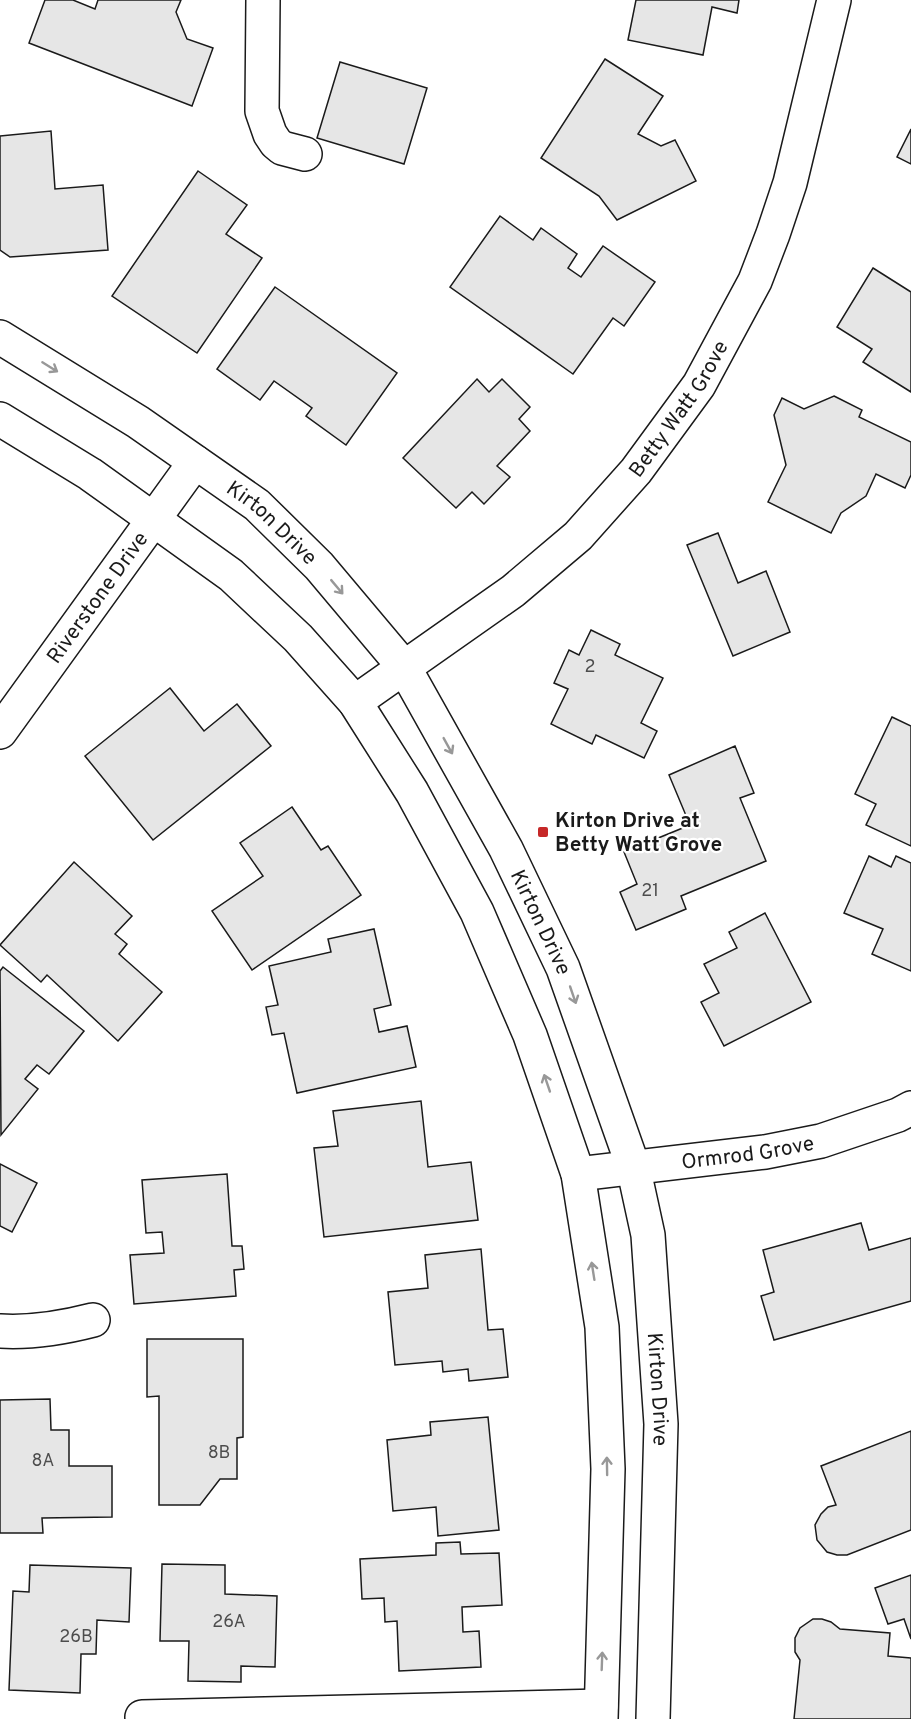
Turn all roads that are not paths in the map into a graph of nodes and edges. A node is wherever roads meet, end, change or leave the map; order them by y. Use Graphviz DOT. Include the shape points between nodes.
graph roads {
  1 [pos="263,0"];
  2 [pos="834,0"];
  3 [pos="305,154"];
  4 [pos="0,337"];
  5 [pos="0,419"];
  6 [pos="195,462"];
  7 [pos="153,519"];
  8 [pos="404,667"];
  9 [pos="355,702"];
  10 [pos="0,732"];
  11 [pos="911,1108"];
  12 [pos="633,1166"];
  13 [pos="578,1174"];
  14 [pos="93,1320"];
  15 [pos="0,1330"];
  16 [pos="601,1713"];
  17 [pos="142,1717"];
  18 [pos="653,1719"];
  1 -- 3 [label="street" via="262,111 276,142 282,148"];
  2 -- 8 [label="street, Betty Watt Grove" via="790,183 773,234 755,281 699,385 636,471 578,536 513,591"];
  4 -- 6 [label="street, Kirton Drive, one-way"];
  5 -- 7 [label="street" via="90,474"];
  6 -- 7 [label="street, Riverstone Drive"];
  6 -- 8 [label="street, Kirton Drive, one-way" via="265,512 319,566"];
  7 -- 9 [label="street" via="231,575 298,638"];
  7 -- 10 [label="street, Riverstone Drive"];
  8 -- 9 [label="street, Betty Watt Grove"];
  8 -- 12 [label="street, Kirton Drive, one-way" via="506,849 563,968"];
  13 -- 9 [label="street, one-way" via="530,1035 477,912 412,792"];
  11 -- 12 [label="street, Ormrod Grove" via="821,1142"];
  12 -- 13 [label="street, Ormrod Grove"];
  12 -- 18 [label="street, Kirton Drive" via="648,1235 661,1424"];
  16 -- 13 [label="street, one-way" via="608,1469 602,1327"];
  14 -- 15 [label="street" via="53,1330"];
  16 -- 17 [label="street"];
}
